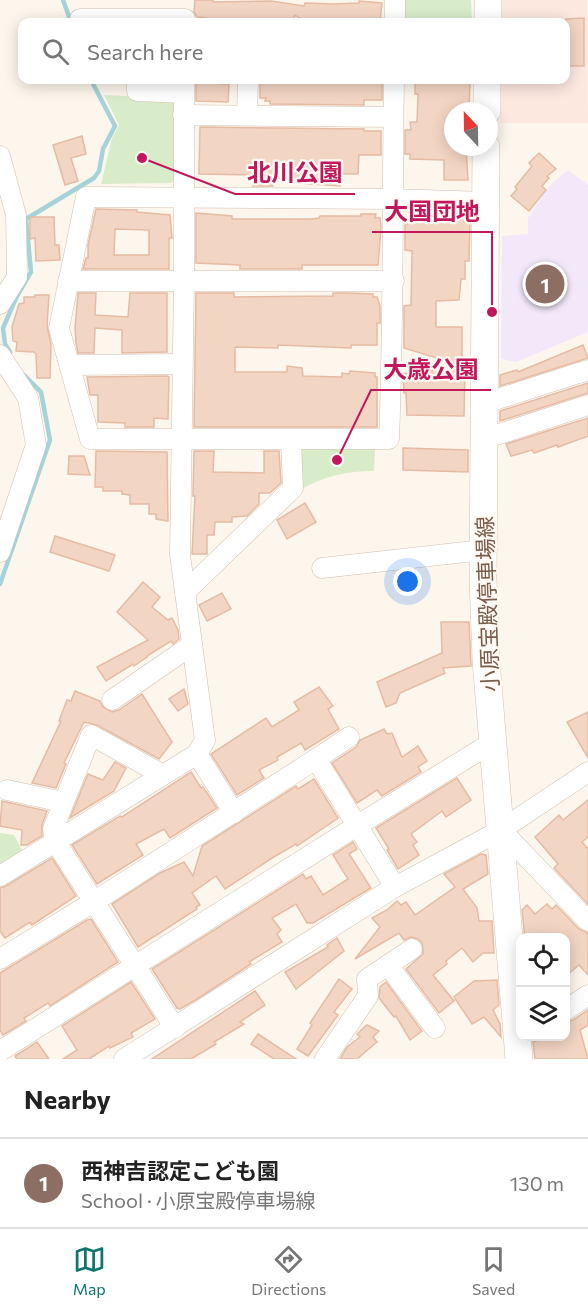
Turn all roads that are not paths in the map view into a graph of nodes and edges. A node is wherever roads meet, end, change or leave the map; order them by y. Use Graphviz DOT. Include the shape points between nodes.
graph roads {
  1 [pos="395,0"];
  2 [pos="488,0"];
  3 [pos="185,14"];
  4 [pos="157,18"];
  5 [pos="395,18"];
  6 [pos="488,18"];
  7 [pos="137,84"];
  8 [pos="248,84"];
  9 [pos="394,84"];
  10 [pos="487,84"];
  11 [pos="183,86"];
  12 [pos="487,102"];
  13 [pos="183,115"];
  14 [pos="247,115"];
  15 [pos="393,117"];
  16 [pos="0,156"];
  17 [pos="486,156"];
  18 [pos="183,197"];
  19 [pos="394,199"];
  20 [pos="486,202"];
  21 [pos="68,281"];
  22 [pos="184,281"];
  23 [pos="394,281"];
  24 [pos="0,304"];
  25 [pos="0,355"];
  26 [pos="69,364"];
  27 [pos="182,364"];
  28 [pos="588,370"];
  29 [pos="485,403"];
  30 [pos="588,405"];
  31 [pos="484,439"];
  32 [pos="181,440"];
  33 [pos="291,440"];
  34 [pos="483,550"];
  35 [pos="0,552"];
  36 [pos="322,568"];
  37 [pos="185,592"];
  38 [pos="192,645"];
  39 [pos="112,700"];
  40 [pos="350,737"];
  41 [pos="493,742"];
  42 [pos="197,754"];
  43 [pos="316,759"];
  44 [pos="588,771"];
  45 [pos="163,775"];
  46 [pos="7,790"];
  47 [pos="63,802"];
  48 [pos="234,813"];
  49 [pos="358,825"];
  50 [pos="501,830"];
  51 [pos="55,841"];
  52 [pos="0,876"];
  53 [pos="395,887"];
  54 [pos="95,901"];
  55 [pos="588,921"];
  56 [pos="412,949"];
  57 [pos="2,954"];
  58 [pos="388,965"];
  59 [pos="135,966"];
  60 [pos="588,995"];
  61 [pos="570,1008"];
  62 [pos="175,1028"];
  63 [pos="435,1028"];
  64 [pos="521,1046"];
  65 [pos="0,1051"];
  66 [pos="5,1059"];
  67 [pos="124,1059"];
  68 [pos="325,1059"];
  1 -- 5 [label="street"];
  2 -- 6 [label="main road"];
  3 -- 4 [label="street"];
  7 -- 11 [label="street" via="137,91"];
  8 -- 14 [label="street"];
  9 -- 15 [label="street"];
  10 -- 12 [label="main road"];
  11 -- 13 [label="street"];
  13 -- 14 [label="street"];
  13 -- 18 [label="street"];
  14 -- 15 [label="street"];
  15 -- 19 [label="street"];
  16 -- 24 [label="street" via="16,215 17,277"];
  17 -- 20 [label="main road, 小原宝殿停車場線"];
  18 -- 19 [label="street"];
  18 -- 21 [label="street" via="86,197"];
  18 -- 22 [label="street"];
  19 -- 20 [label="street"];
  19 -- 23 [label="street"];
  20 -- 29 [label="main road, 小原宝殿停車場線"];
  21 -- 22 [label="street"];
  21 -- 26 [label="street" via="59,328"];
  22 -- 23 [label="street"];
  22 -- 27 [label="street"];
  23 -- 33 [label="street" via="389,439"];
  25 -- 35 [label="street" via="28,398 36,445"];
  26 -- 27 [label="street"];
  26 -- 32 [label="street" via="90,439"];
  27 -- 32 [label="street"];
  28 -- 29 [label="street"];
  29 -- 31 [label="main road, 小原宝殿停車場線"];
  30 -- 31 [label="street"];
  31 -- 34 [label="main road, 小原宝殿停車場線"];
  32 -- 33 [label="street"];
  32 -- 37 [label="street" via="180,555"];
  33 -- 37 [label="street" via="293,488"];
  34 -- 36 [label="street"];
  34 -- 41 [label="main road, 小原宝殿停車場線"];
  37 -- 38 [label="street"];
  38 -- 39 [label="street"];
  38 -- 42 [label="street" via="205,740"];
  40 -- 43 [label="street"];
  41 -- 49 [label="street"];
  41 -- 50 [label="main road, 小原宝殿停車場線"];
  42 -- 45 [label="street"];
  42 -- 48 [label="street"];
  43 -- 48 [label="street"];
  43 -- 49 [label="street"];
  44 -- 50 [label="street"];
  45 -- 47 [label="street" via="91,735"];
  45 -- 51 [label="street"];
  46 -- 47 [label="street"];
  47 -- 51 [label="street" via="53,829"];
  48 -- 54 [label="street"];
  49 -- 53 [label="street"];
  49 -- 59 [label="street"];
  50 -- 53 [label="street"];
  50 -- 55 [label="street"];
  50 -- 64 [label="main road, 小原宝殿停車場線"];
  51 -- 52 [label="street"];
  51 -- 54 [label="street"];
  53 -- 62 [label="street"];
  54 -- 57 [label="street"];
  54 -- 59 [label="street"];
  56 -- 58 [label="street"];
  58 -- 63 [label="street"];
  58 -- 68 [label="street" via="367,979 368,996"];
  59 -- 62 [label="street"];
  59 -- 65 [label="street"];
  60 -- 61 [label="street"];
  62 -- 67 [label="street"];
  65 -- 66 [label="street"];
}
